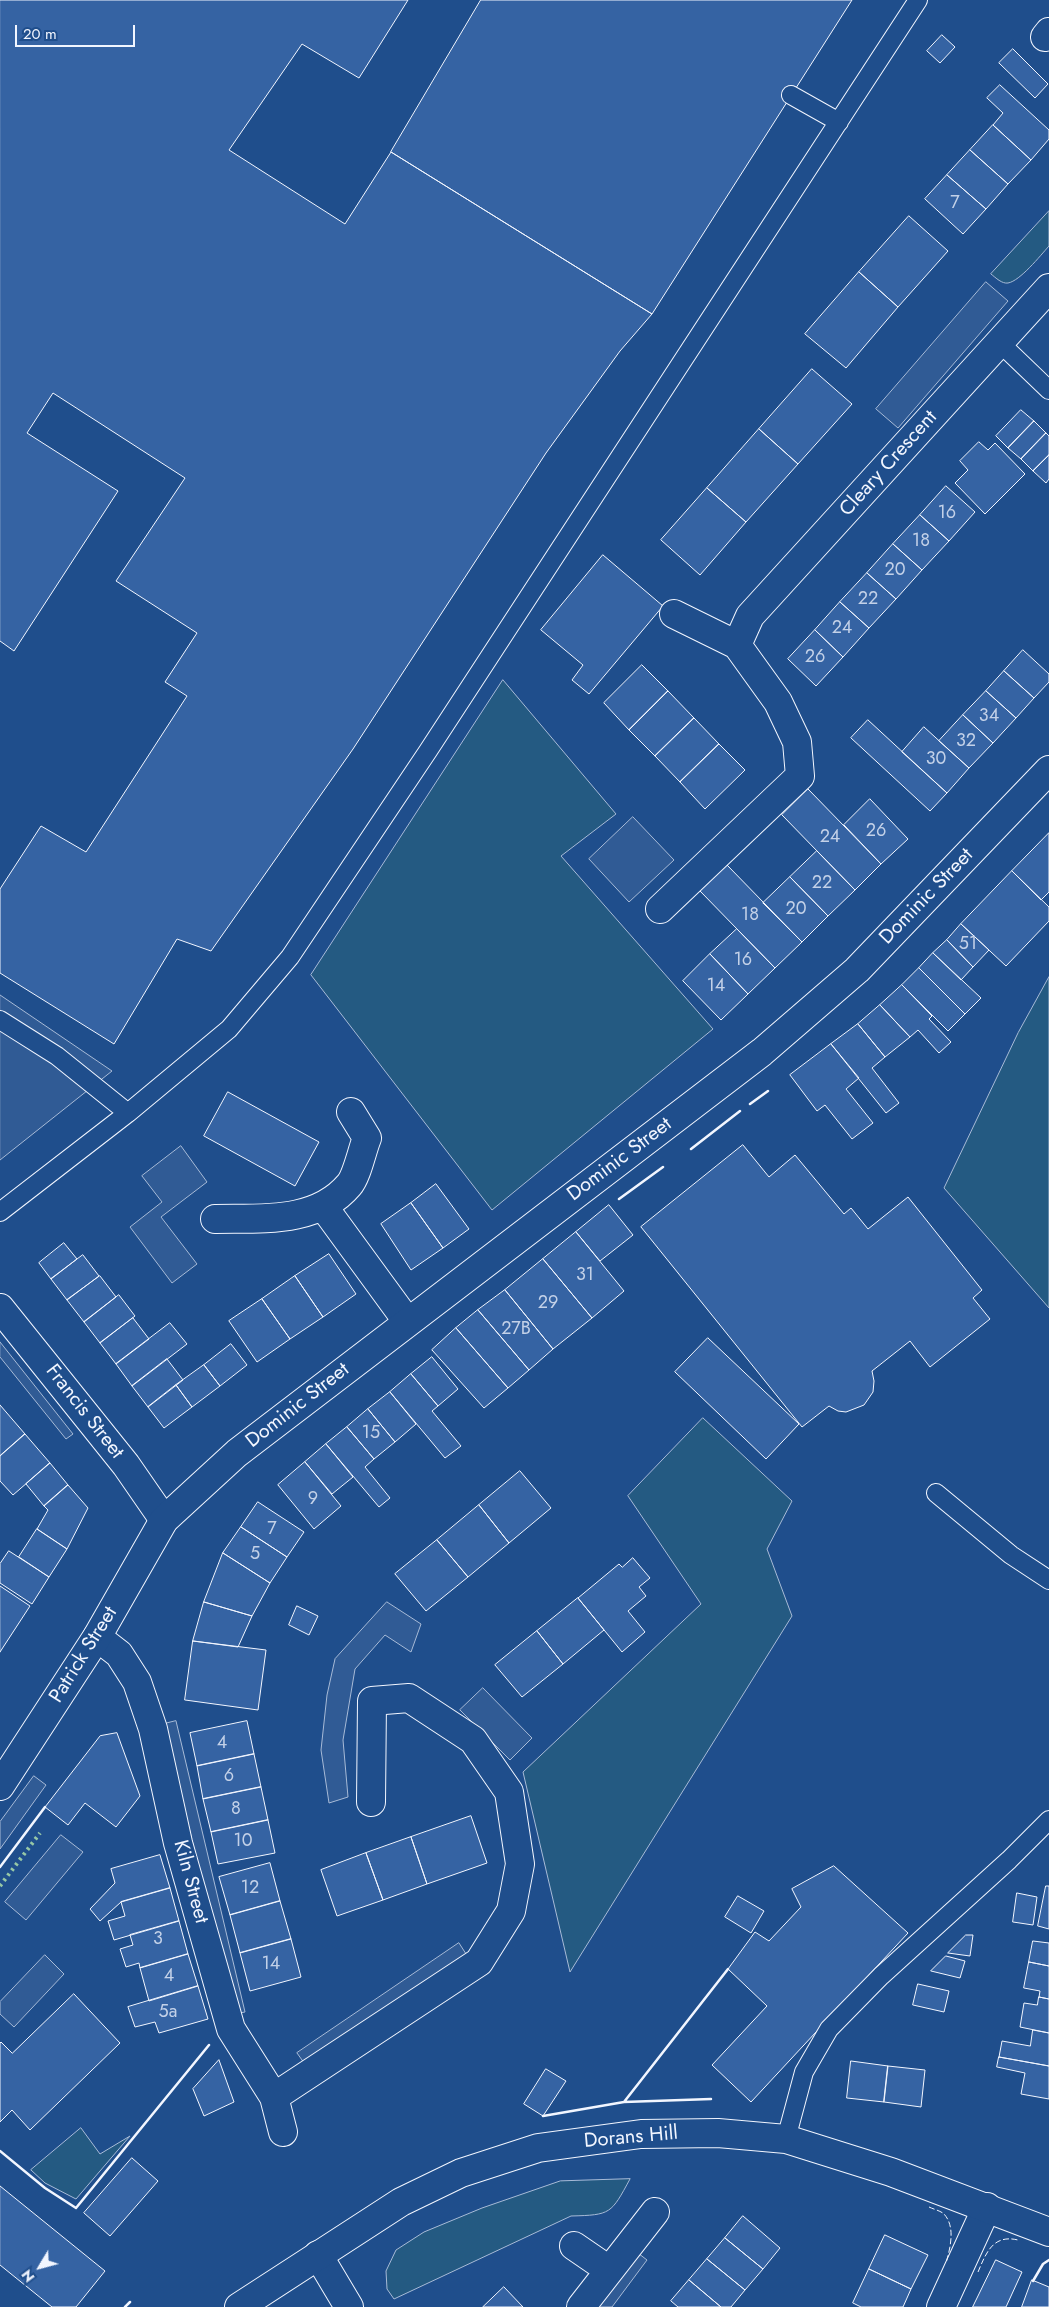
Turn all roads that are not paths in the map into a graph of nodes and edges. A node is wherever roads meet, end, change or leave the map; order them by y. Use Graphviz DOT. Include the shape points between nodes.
graph roads {
  1 [pos="918,0"];
  2 [pos="791,95"];
  3 [pos="839,122"];
  4 [pos="1049,288"];
  5 [pos="999,342"];
  6 [pos="1049,390"];
  7 [pos="674,614"];
  8 [pos="737,645"];
  9 [pos="1049,770"];
  10 [pos="660,909"];
  11 [pos="0,1020"];
  12 [pos="352,1112"];
  13 [pos="128,1113"];
  14 [pos="323,1206"];
  15 [pos="0,1212"];
  16 [pos="215,1219"];
  17 [pos="0,1308"];
  18 [pos="407,1322"];
  19 [pos="936,1493"];
  20 [pos="164,1520"];
  21 [pos="1049,1580"];
  22 [pos="97,1637"];
  23 [pos="0,1786"];
  24 [pos="371,1802"];
  25 [pos="1049,1820"];
  26 [pos="274,2097"];
  27 [pos="283,2132"];
  28 [pos="786,2139"];
  29 [pos="986,2207"];
  30 [pos="655,2212"];
  31 [pos="1049,2232"];
  32 [pos="574,2246"];
  33 [pos="318,2255"];
  34 [pos="610,2270"];
  35 [pos="239,2307"];
  36 [pos="349,2307"];
  37 [pos="581,2307"];
  38 [pos="941,2307"];
  1 -- 3 [label="lane"];
  2 -- 3 [label="lane"];
  3 -- 13 [label="lane" via="290,957 229,1029"];
  4 -- 5 [label="street, Cleary Crescent"];
  5 -- 6 [label="lane"];
  5 -- 8 [label="street, Cleary Crescent" via="750,616"];
  7 -- 8 [label="street"];
  8 -- 10 [label="street" via="778,702 797,742 800,776"];
  9 -- 18 [label="street, Dominic Street" via="856,970 762,1052"];
  11 -- 13 [label="lane" via="57,1056"];
  12 -- 14 [label="street" via="367,1138 350,1184"];
  13 -- 15 [label="lane"];
  14 -- 16 [label="street" via="287,1217"];
  14 -- 18 [label="street"];
  17 -- 20 [label="street, Francis Street" via="126,1466"];
  18 -- 20 [label="street, Dominic Street" via="237,1453"];
  19 -- 21 [label="lane" via="1011,1555"];
  20 -- 22 [label="street, Patrick Street"];
  22 -- 23 [label="street, Patrick Street"];
  22 -- 26 [label="street, Kiln Street" via="119,1654 137,1682 153,1729 178,1843 231,2029"];
  24 -- 26 [label="street" via="372,1701 409,1698 473,1740 508,1792 520,1864 511,1911 478,1962"];
  25 -- 28 [label="lane" via="881,1976 829,2029 804,2072"];
  26 -- 27 [label="street, Kiln Street"];
  28 -- 29 [label="street, Dorans Hill" via="891,2172"];
  28 -- 33 [label="street, Dorans Hill" via="718,2133 641,2134 538,2148 461,2173 401,2202"];
  29 -- 31 [label="street, Dorans Hill"];
  29 -- 38 [label="street"];
  30 -- 34 [label="street"];
  32 -- 34 [label="street"];
  33 -- 35 [label="street, Dorans Hill"];
  33 -- 36 [label="street"];
  34 -- 37 [label="street"];
}
